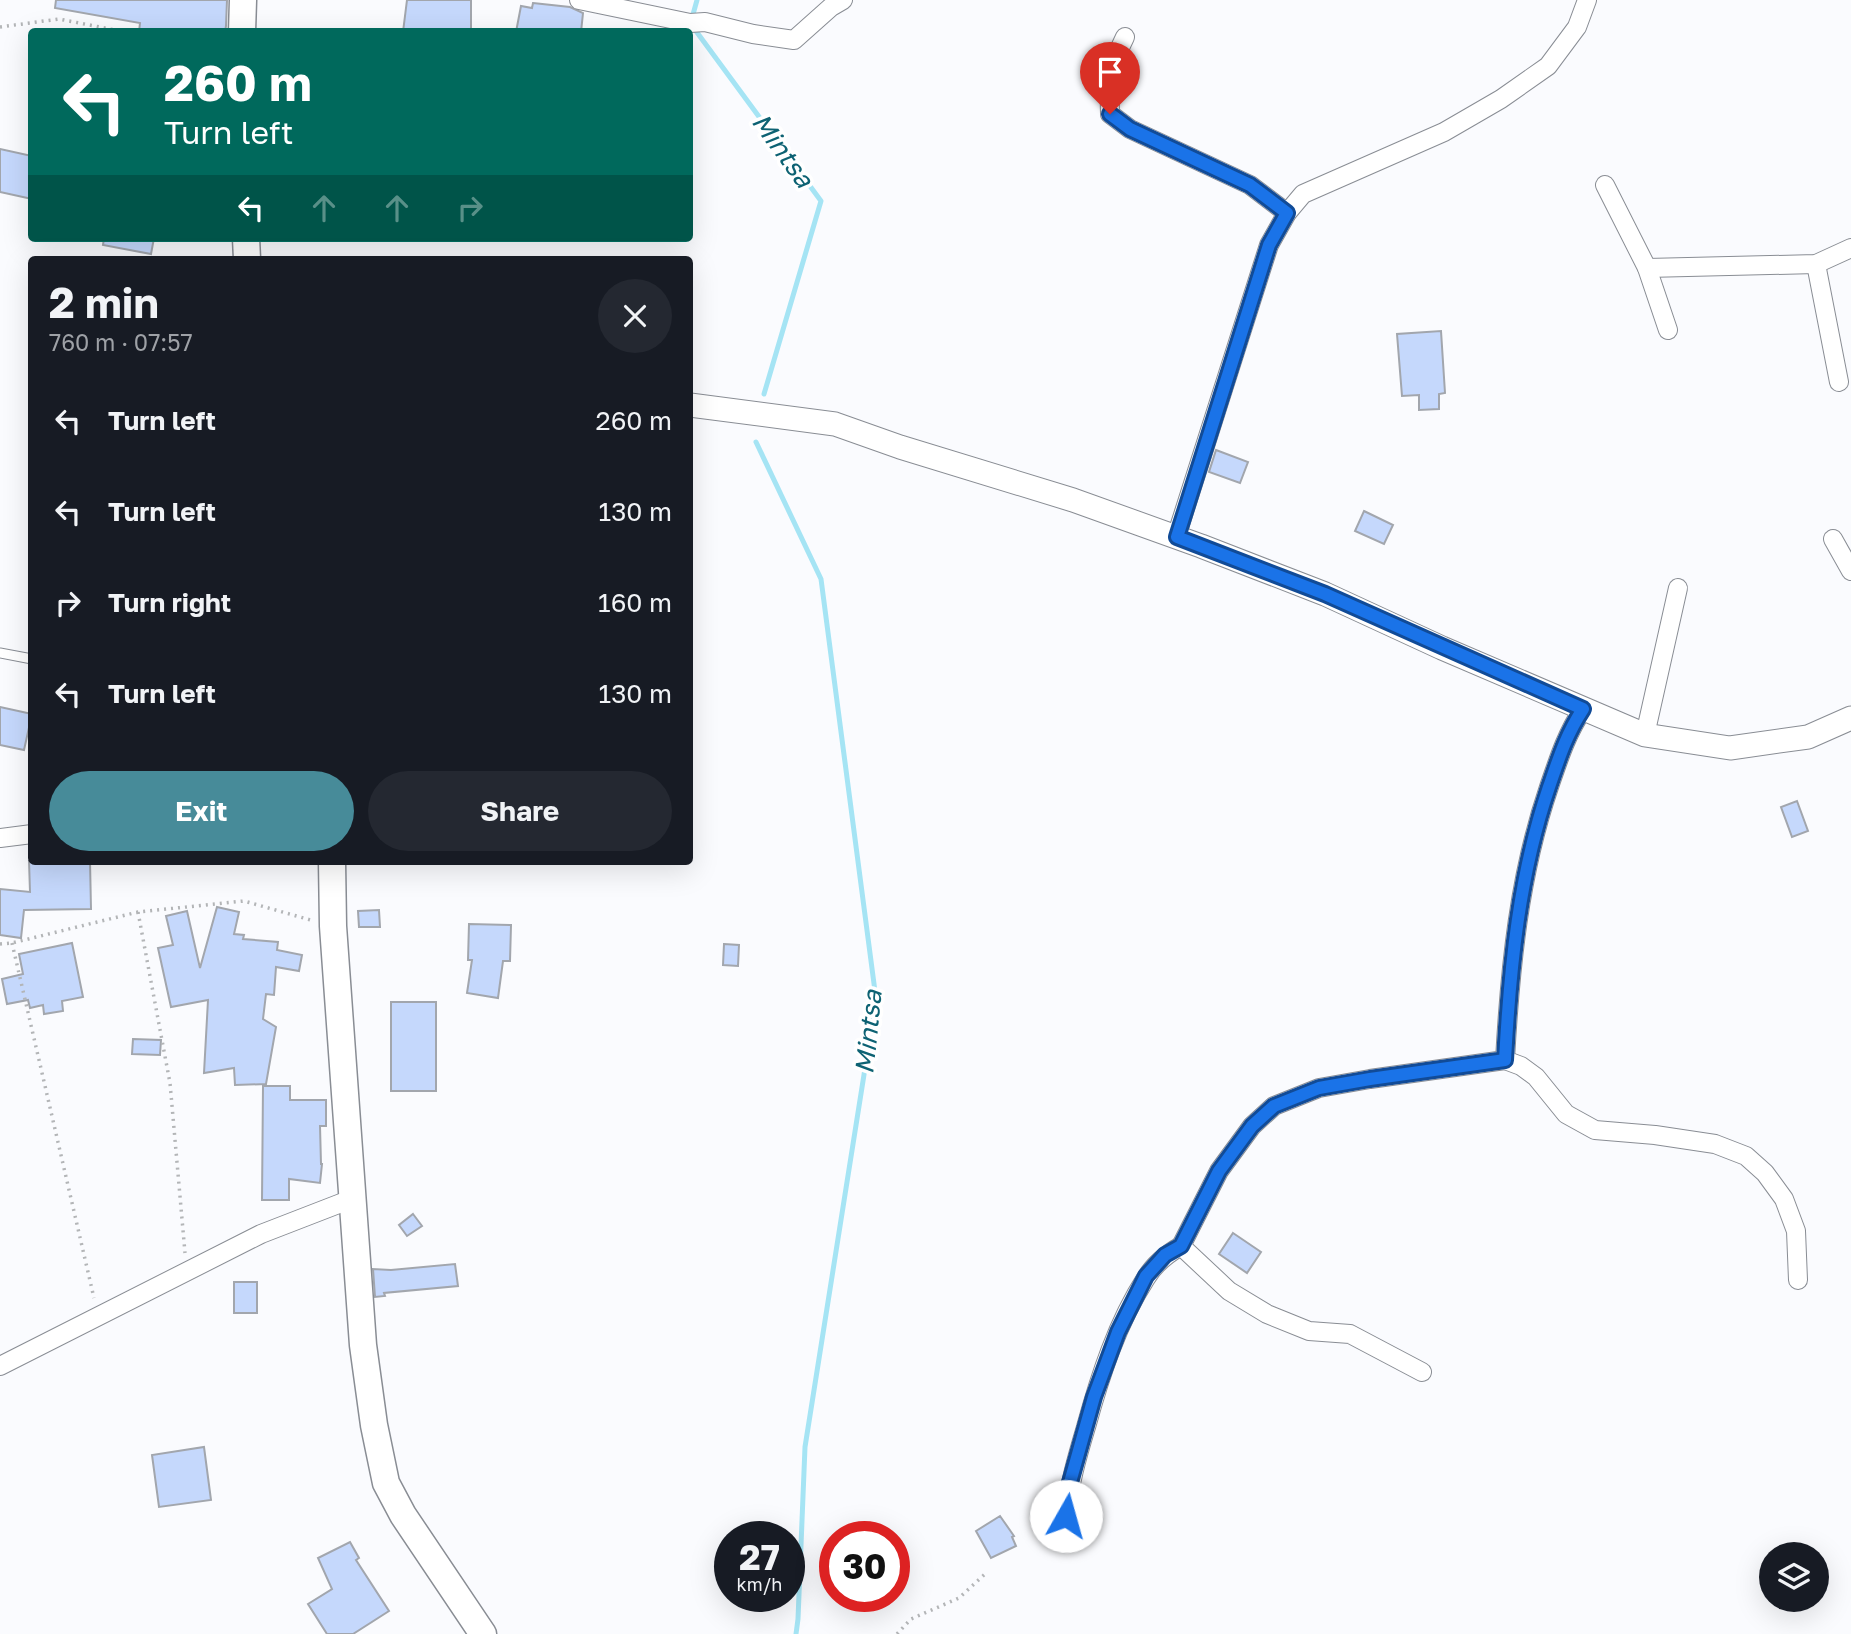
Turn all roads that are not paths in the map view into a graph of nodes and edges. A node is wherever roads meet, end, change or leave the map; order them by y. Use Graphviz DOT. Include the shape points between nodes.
graph roads {
  1 [pos="243,0"];
  2 [pos="579,0"];
  3 [pos="844,0"];
  4 [pos="1587,0"];
  5 [pos="242,28"];
  6 [pos="1125,37"];
  7 [pos="1605,185"];
  8 [pos="1287,213"];
  9 [pos="1851,248"];
  10 [pos="1816,264"];
  11 [pos="1647,268"];
  12 [pos="1668,330"];
  13 [pos="1839,382"];
  14 [pos="693,405"];
  15 [pos="1177,537"];
  16 [pos="1833,539"];
  17 [pos="1851,571"];
  18 [pos="1678,588"];
  19 [pos="0,653"];
  20 [pos="28,658"];
  21 [pos="1583,709"];
  22 [pos="1851,718"];
  23 [pos="1645,735"];
  24 [pos="28,834"];
  25 [pos="0,838"];
  26 [pos="332,865"];
  27 [pos="1505,1060"];
  28 [pos="354,1198"];
  29 [pos="1181,1246"];
  30 [pos="1798,1280"];
  31 [pos="0,1366"];
  32 [pos="1422,1372"];
  33 [pos="1066,1516"];
  34 [pos="483,1634"];
  1 -- 5 [label="main road"];
  2 -- 3 [label="street" via="794,40"];
  4 -- 8 [label="street" via="1577,27 1548,65 1511,93 1444,132 1303,194"];
  6 -- 8 [label="street" via="1112,62 1110,114 1130,129 1250,185"];
  7 -- 11 [label="street"];
  8 -- 15 [label="street" via="1269,245"];
  9 -- 10 [label="street"];
  10 -- 11 [label="street"];
  10 -- 13 [label="street"];
  11 -- 12 [label="street"];
  14 -- 15 [label="street" via="835,424"];
  15 -- 21 [label="street" via="1325,594"];
  16 -- 17 [label="street"];
  18 -- 23 [label="street"];
  19 -- 20 [label="lane"];
  21 -- 23 [label="street"];
  21 -- 27 [label="street" via="1568,733 1540,814 1524,880"];
  22 -- 23 [label="street" via="1808,737 1730,748"];
  24 -- 25 [label="street"];
  26 -- 28 [label="main road"];
  27 -- 29 [label="street" via="1319,1088 1274,1106 1252,1126 1219,1171"];
  27 -- 30 [label="street" via="1536,1077 1566,1114 1595,1130 1715,1144 1746,1156 1784,1199 1796,1231"];
  28 -- 31 [label="street" via="261,1234"];
  28 -- 34 [label="main road" via="363,1345 386,1483"];
  29 -- 32 [label="street" via="1229,1291 1267,1314 1309,1331 1350,1334"];
  29 -- 33 [label="street" via="1165,1255 1146,1276 1118,1332 1094,1397 1069,1486"];
}
